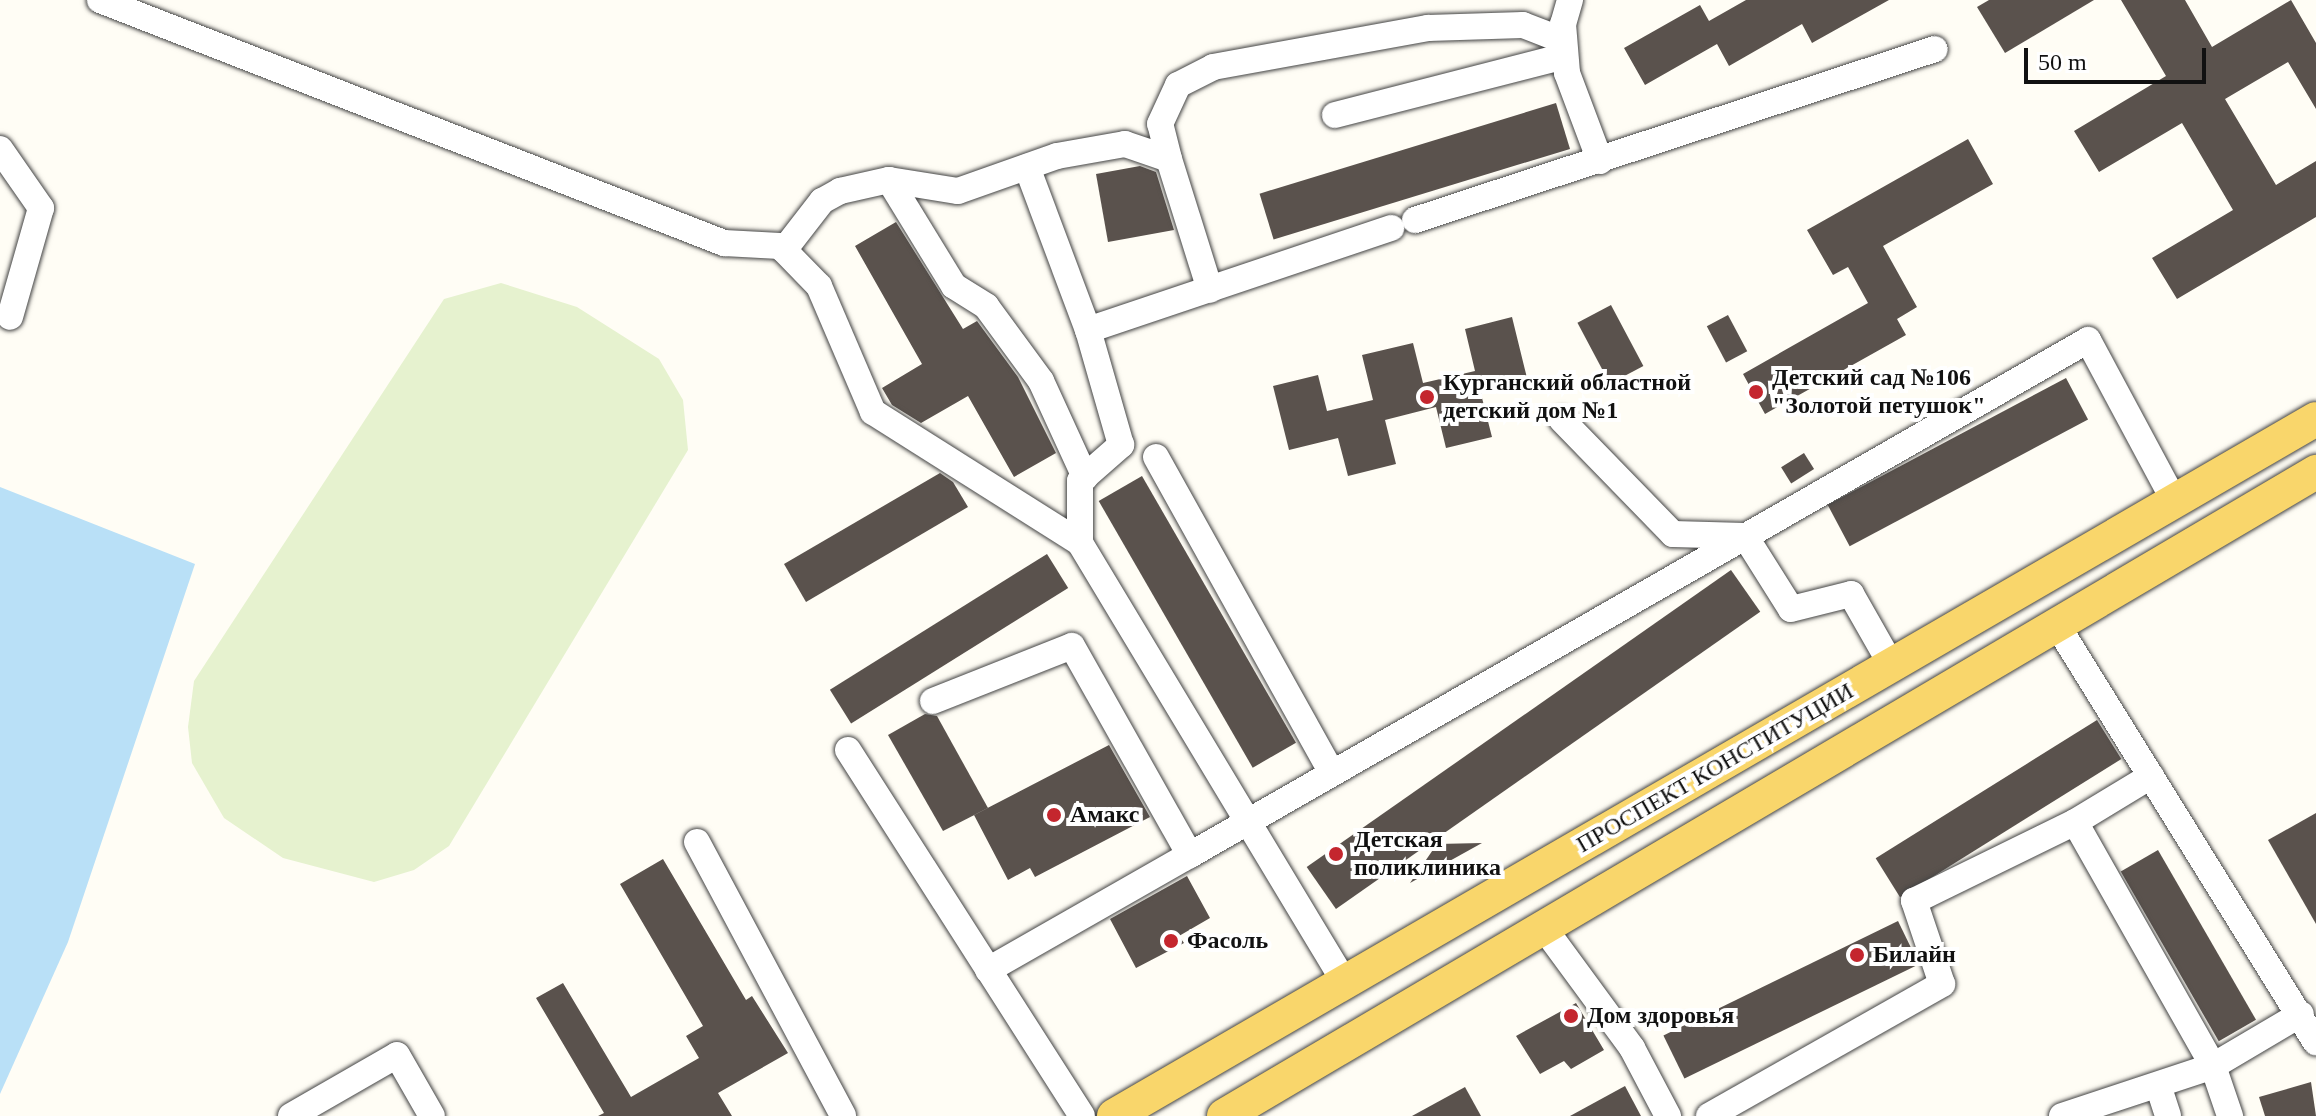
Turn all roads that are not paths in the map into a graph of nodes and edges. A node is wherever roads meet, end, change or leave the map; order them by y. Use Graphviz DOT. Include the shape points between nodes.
graph roads {
  1 [pos="100,0"];
  2 [pos="1570,0"];
  3 [pos="1565,48"];
  4 [pos="1935,49"];
  5 [pos="1335,115"];
  6 [pos="0,149"];
  7 [pos="1169,159"];
  8 [pos="1600,161"];
  9 [pos="1027,167"];
  10 [pos="889,180"];
  11 [pos="784,250"];
  12 [pos="1210,290"];
  13 [pos="10,317"];
  14 [pos="1088,330"];
  15 [pos="2316,419"];
  16 [pos="1562,420"];
  17 [pos="1156,457"];
  18 [pos="2316,472"];
  19 [pos="1085,477"];
  20 [pos="2175,502"];
  21 [pos="1745,536"];
  22 [pos="1080,543"];
  23 [pos="2057,625"];
  24 [pos="1893,668"];
  25 [pos="933,701"];
  26 [pos="1917,708"];
  27 [pos="848,750"];
  28 [pos="1331,772"];
  29 [pos="2151,776"];
  30 [pos="1247,820"];
  31 [pos="2075,822"];
  32 [pos="697,842"];
  33 [pos="1190,855"];
  34 [pos="1544,928"];
  35 [pos="988,970"];
  36 [pos="1345,983"];
  37 [pos="1303,1008"];
  38 [pos="2301,1014"];
  39 [pos="2316,1042"];
  40 [pos="1331,1053"];
  41 [pos="2213,1066"];
  42 [pos="2159,1088"];
  43 [pos="291,1116"];
  44 [pos="432,1116"];
  45 [pos="843,1116"];
  46 [pos="1082,1116"];
  47 [pos="1114,1116"];
  48 [pos="1224,1116"];
  49 [pos="1668,1116"];
  50 [pos="1709,1116"];
  51 [pos="2062,1116"];
  52 [pos="2168,1116"];
  53 [pos="2230,1116"];
  1 -- 11 [label="lane" via="724,243"];
  2 -- 3 [label="lane"];
  3 -- 5 [label="lane"];
  3 -- 7 [label="lane" via="1523,25 1428,28 1213,67 1178,85 1160,124"];
  3 -- 8 [label="lane"];
  4 -- 8 [label="lane"];
  6 -- 13 [label="lane" via="41,208"];
  7 -- 9 [label="lane" via="1125,144"];
  7 -- 12 [label="lane"];
  8 -- 12 [label="lane"];
  9 -- 10 [label="lane" via="958,191"];
  9 -- 14 [label="lane"];
  10 -- 11 [label="lane" via="822,201"];
  10 -- 19 [label="lane" via="954,286 986,306 1041,381"];
  11 -- 22 [label="lane" via="819,286 873,412"];
  12 -- 14 [label="lane"];
  14 -- 19 [label="lane" via="1121,445"];
  15 -- 20 [label="main road, ПРОСПЕКТ КОНСТИТУЦИИ"];
  16 -- 21 [label="lane" via="1673,534"];
  17 -- 28 [label="lane"];
  18 -- 23 [label="main road, ПРОСПЕКТ КОНСТИТУЦИИ"];
  19 -- 22 [label="lane"];
  20 -- 21 [label="lane" via="2088,340"];
  20 -- 24 [label="main road, ПРОСПЕКТ КОНСТИТУЦИИ"];
  21 -- 24 [label="lane" via="1791,609 1851,594"];
  21 -- 28 [label="lane"];
  22 -- 30 [label="lane"];
  23 -- 26 [label="main road, ПРОСПЕКТ КОНСТИТУЦИИ"];
  23 -- 29 [label="lane"];
  24 -- 26 [label="main road"];
  24 -- 36 [label="main road, ПРОСПЕКТ КОНСТИТУЦИИ"];
  25 -- 33 [label="lane" via="1072,646"];
  26 -- 34 [label="main road, ПРОСПЕКТ КОНСТИТУЦИИ"];
  27 -- 35 [label="lane"];
  28 -- 30 [label="lane"];
  29 -- 31 [label="lane"];
  29 -- 38 [label="lane"];
  30 -- 33 [label="lane"];
  30 -- 36 [label="lane"];
  31 -- 41 [label="lane"];
  31 -- 50 [label="lane" via="1914,901 1942,984"];
  32 -- 45 [label="lane"];
  33 -- 35 [label="lane"];
  34 -- 40 [label="main road, ПРОСПЕКТ КОНСТИТУЦИИ"];
  34 -- 49 [label="lane" via="1632,1048"];
  35 -- 46 [label="lane"];
  36 -- 37 [label="main road, ПРОСПЕКТ КОНСТИТУЦИИ"];
  37 -- 40 [label="main road"];
  37 -- 47 [label="main road, ПРОСПЕКТ КОНСТИТУЦИИ"];
  38 -- 39 [label="lane"];
  38 -- 41 [label="lane"];
  40 -- 48 [label="main road, ПРОСПЕКТ КОНСТИТУЦИИ"];
  41 -- 42 [label="lane"];
  41 -- 53 [label="lane"];
  42 -- 51 [label="lane"];
  42 -- 52 [label="lane"];
  43 -- 44 [label="lane" via="397,1055"];
}
